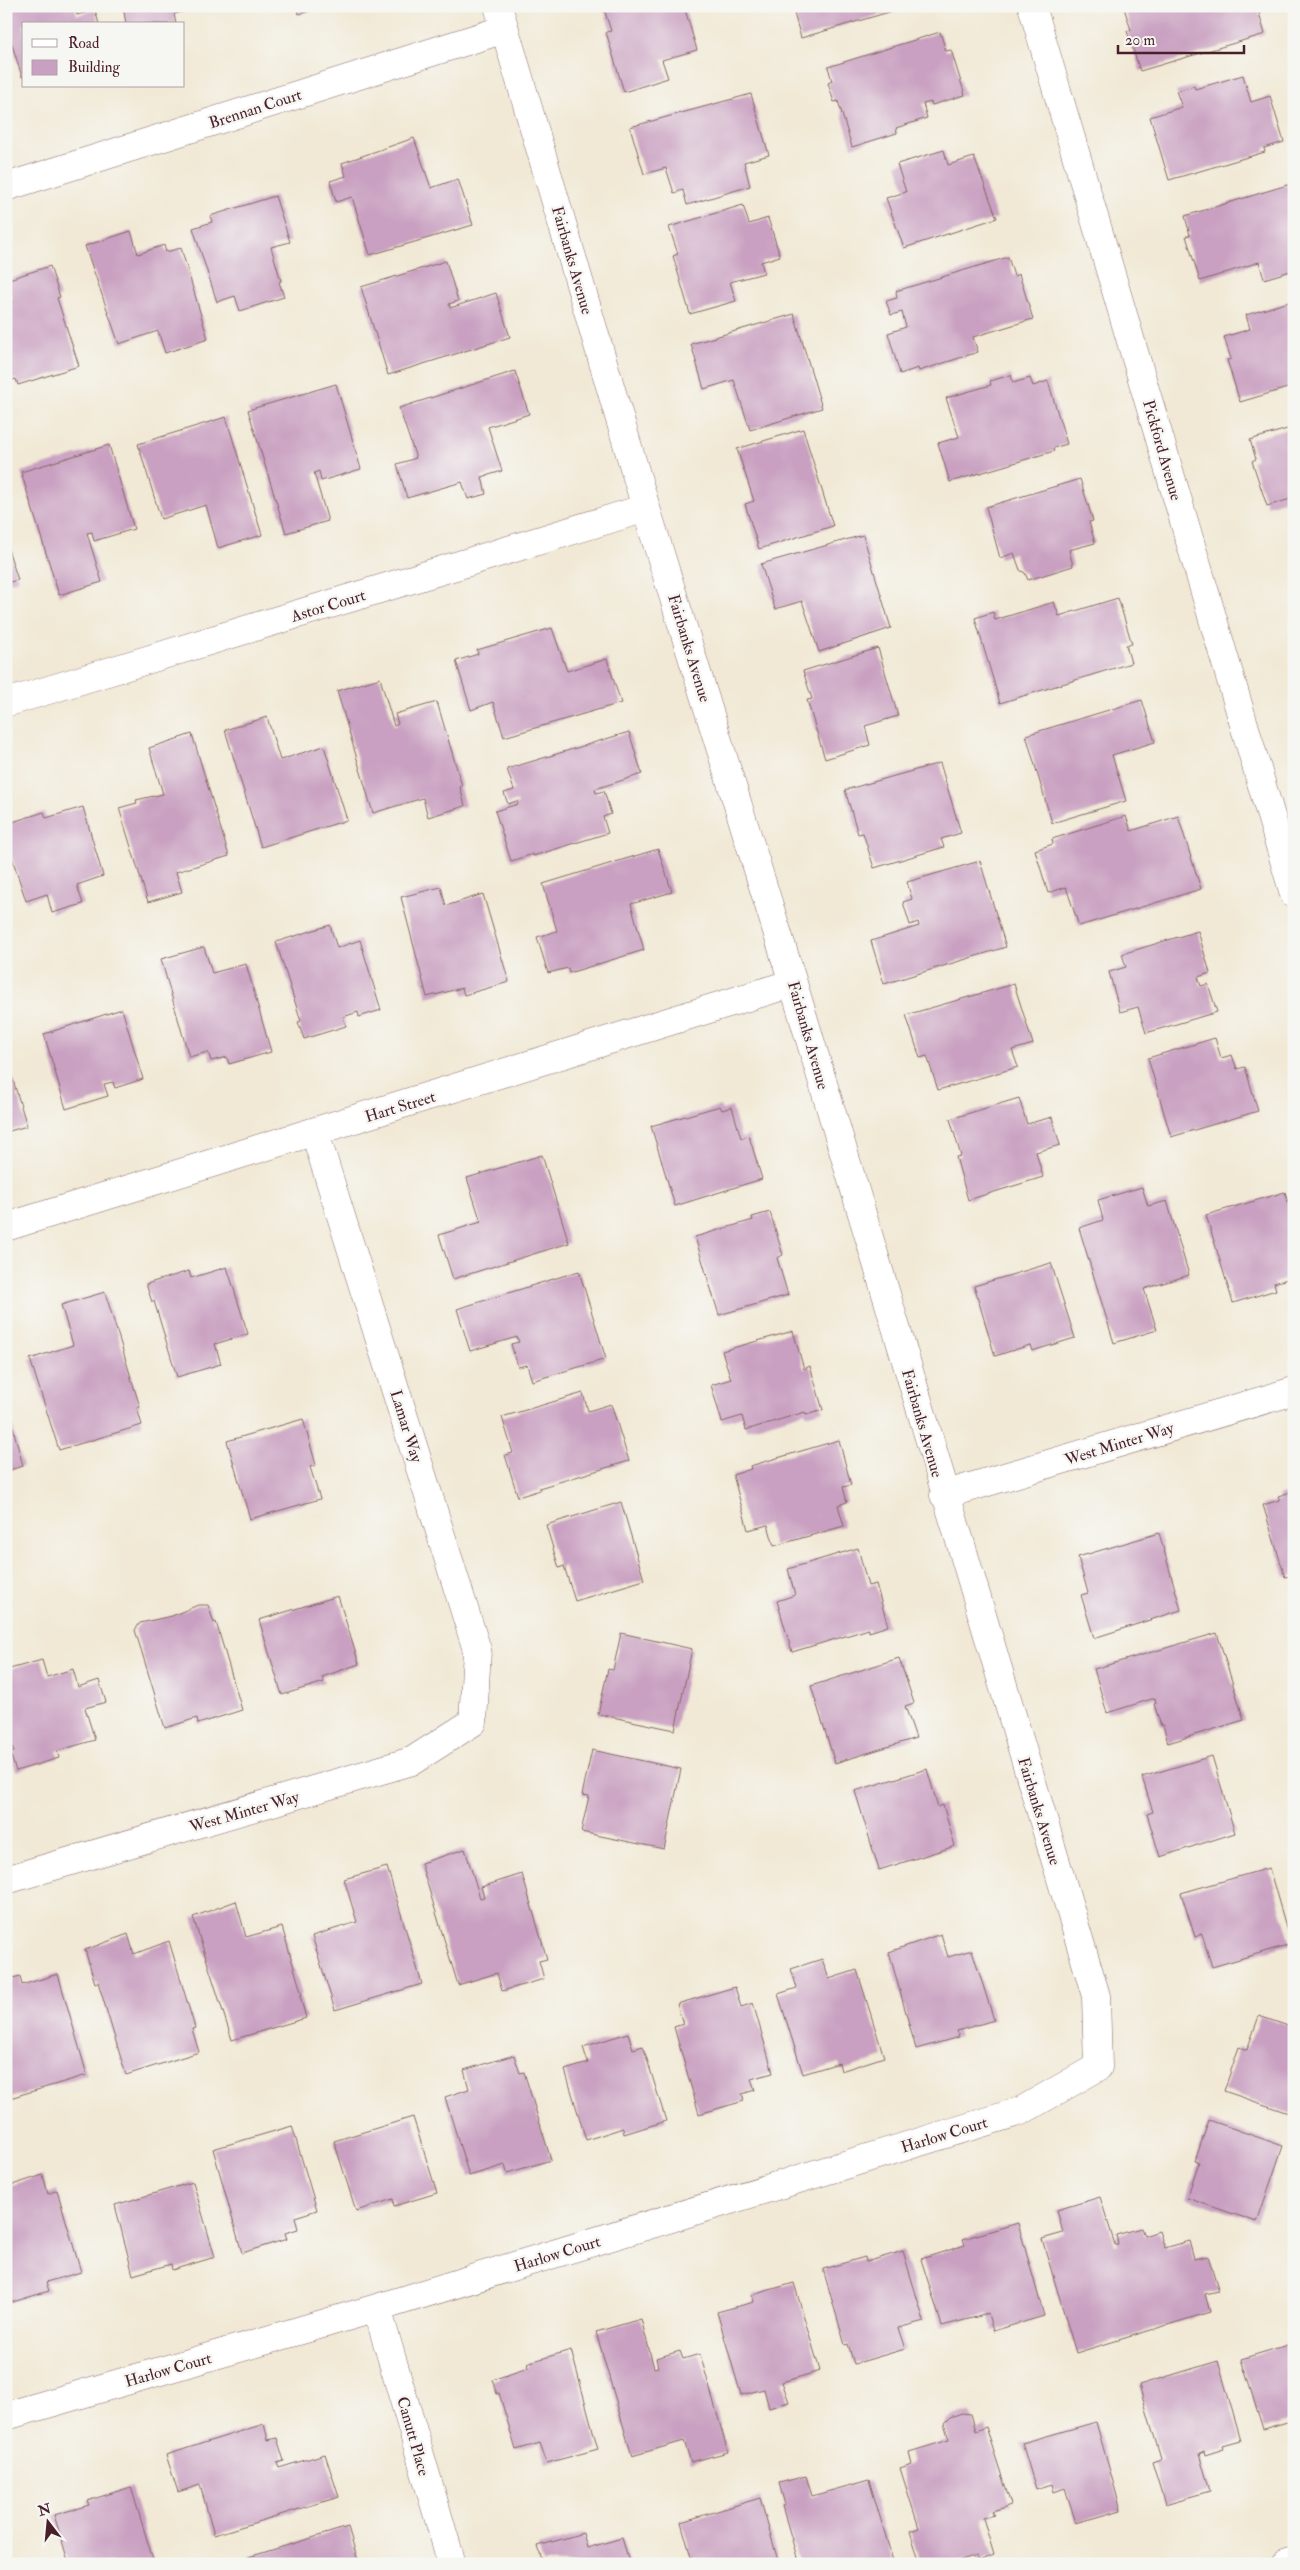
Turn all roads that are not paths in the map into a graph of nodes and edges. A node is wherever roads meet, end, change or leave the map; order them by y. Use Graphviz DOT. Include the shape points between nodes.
graph roads {
  1 [pos="1032,6"];
  2 [pos="501,17"];
  3 [pos="6,187"];
  4 [pos="646,508"];
  5 [pos="9,702"];
  6 [pos="1294,894"];
  7 [pos="794,983"];
  8 [pos="315,1133"];
  9 [pos="6,1227"];
  10 [pos="1294,1391"];
  11 [pos="944,1494"];
  12 [pos="473,1722"];
  13 [pos="6,1880"];
  14 [pos="1098,2067"];
  15 [pos="377,2308"];
  16 [pos="6,2416"];
  17 [pos="1294,2561"];
  18 [pos="452,2564"];
  19 [pos="1284,2564"];
  1 -- 6 [label="street, Pickford Avenue"];
  2 -- 3 [label="street, Brennan Court"];
  2 -- 4 [label="street, Fairbanks Avenue"];
  4 -- 5 [label="street, Astor Court"];
  4 -- 7 [label="street, Fairbanks Avenue"];
  7 -- 8 [label="street, Hart Street"];
  7 -- 11 [label="street, Fairbanks Avenue"];
  8 -- 9 [label="street, Hart Street"];
  8 -- 12 [label="street, Lamar Way" via="477,1650"];
  10 -- 11 [label="street, West Minter Way"];
  11 -- 14 [label="street, Fairbanks Avenue" via="1096,1996"];
  12 -- 13 [label="street, West Minter Way" via="412,1761"];
  14 -- 15 [label="street, Harlow Court" via="1021,2111"];
  15 -- 16 [label="street, Harlow Court"];
  15 -- 18 [label="street, Canutt Place"];
  17 -- 19 [label="street"];
}
